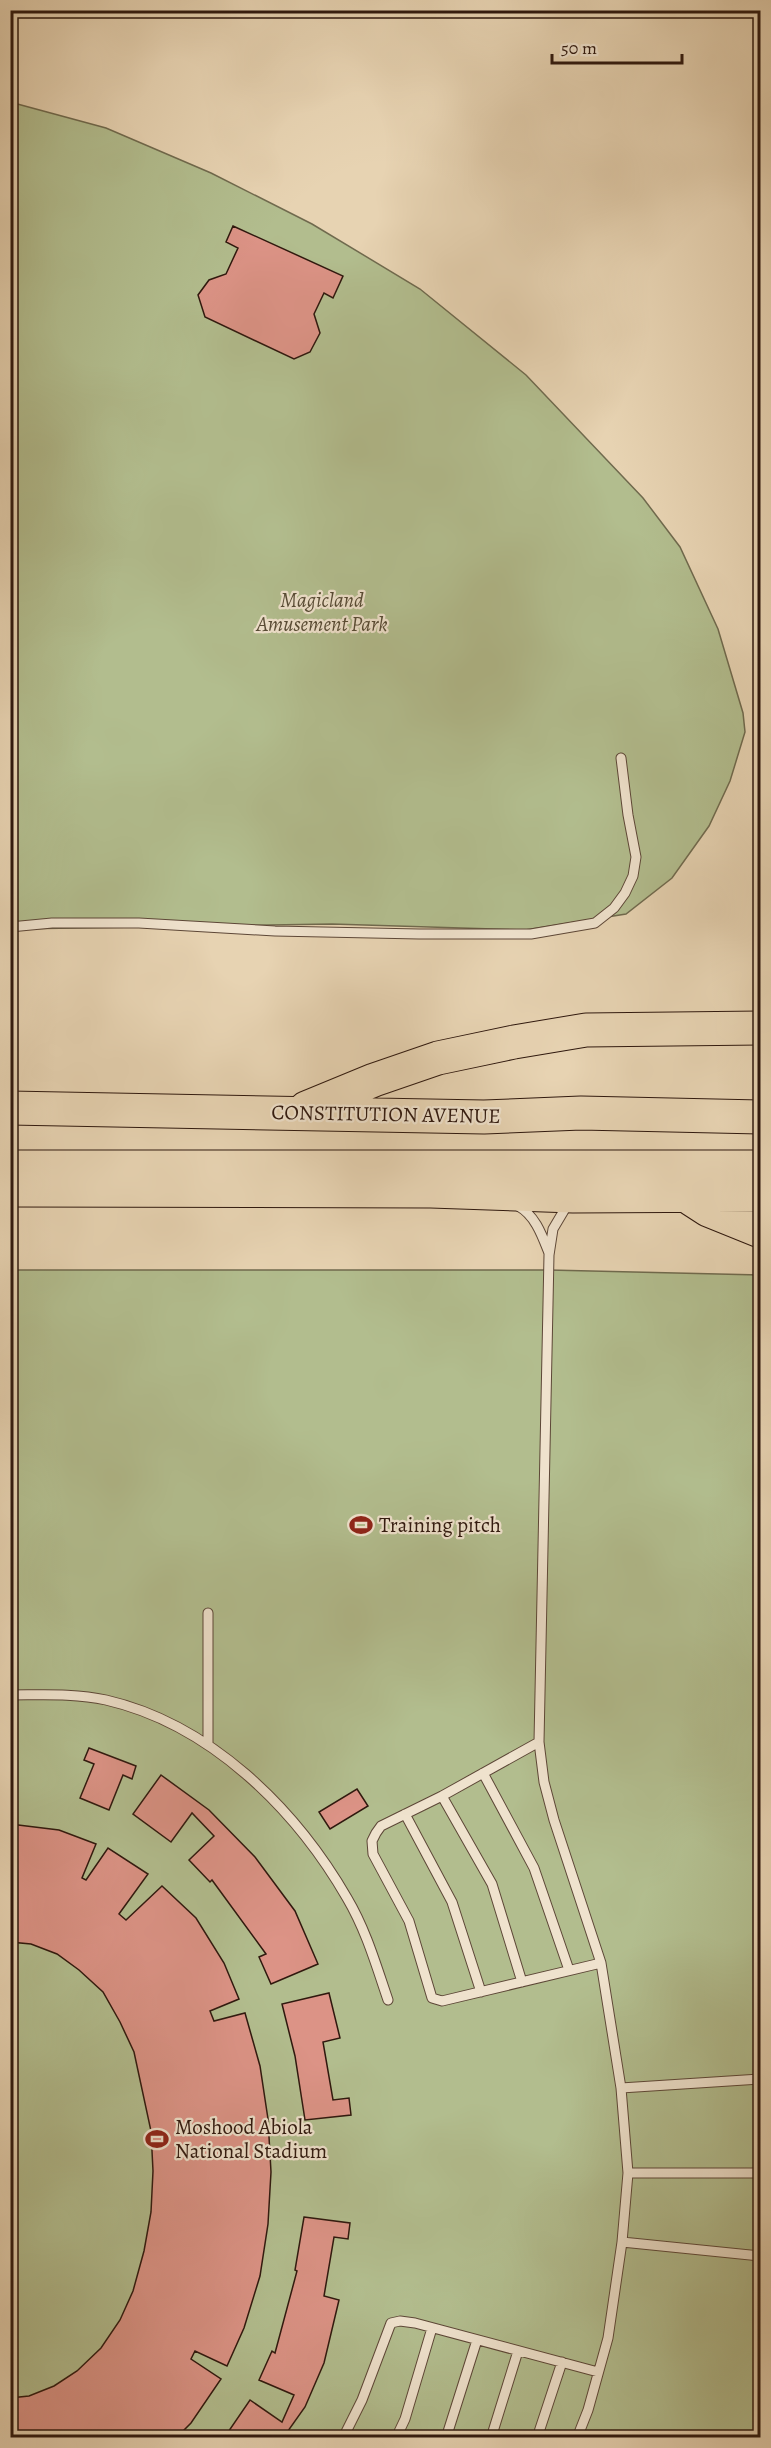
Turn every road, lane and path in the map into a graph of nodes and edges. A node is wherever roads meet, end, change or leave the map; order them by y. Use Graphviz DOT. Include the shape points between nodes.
graph roads {
  1 [pos="621,758"];
  2 [pos="10,927"];
  3 [pos="760,1028"];
  4 [pos="10,1108"];
  5 [pos="295,1113"];
  6 [pos="760,1118"];
  7 [pos="10,1167"];
  8 [pos="760,1167"];
  9 [pos="582,1186"];
  10 [pos="670,1186"];
  11 [pos="10,1190"];
  12 [pos="494,1193"];
  13 [pos="760,1196"];
  14 [pos="760,1232"];
  15 [pos="549,1255"];
  16 [pos="208,1613"];
  17 [pos="10,1695"];
  18 [pos="539,1742"];
  19 [pos="208,1744"];
  20 [pos="483,1773"];
  21 [pos="442,1796"];
  22 [pos="405,1814"];
  23 [pos="601,1963"];
  24 [pos="569,1970"];
  25 [pos="522,1982"];
  26 [pos="481,1992"];
  27 [pos="388,2000"];
  28 [pos="760,2079"];
  29 [pos="621,2088"];
  30 [pos="628,2173"];
  31 [pos="760,2173"];
  32 [pos="622,2242"];
  33 [pos="760,2256"];
  34 [pos="432,2328"];
  35 [pos="477,2340"];
  36 [pos="518,2351"];
  37 [pos="562,2362"];
  38 [pos="598,2372"];
  39 [pos="343,2438"];
  40 [pos="396,2438"];
  41 [pos="446,2438"];
  42 [pos="491,2438"];
  43 [pos="537,2438"];
  44 [pos="577,2438"];
  1 -- 2 [label="lane" via="636,857 625,893 595,923 531,934 275,931 139,922"];
  3 -- 5 [label="highway" via="586,1030 514,1042 438,1058"];
  4 -- 5 [label="highway, CONSTITUTION AVENUE"];
  5 -- 6 [label="highway, CONSTITUTION AVENUE" via="484,1117 581,1113"];
  7 -- 9 [label="highway"];
  8 -- 10 [label="highway"];
  9 -- 10 [label="highway"];
  9 -- 12 [label="highway"];
  9 -- 15 [label="lane" via="553,1228"];
  10 -- 13 [label="highway"];
  10 -- 14 [label="highway" via="708,1210"];
  11 -- 12 [label="highway"];
  12 -- 15 [label="lane" via="527,1211"];
  15 -- 18 [label="lane"];
  16 -- 19 [label="lane"];
  17 -- 19 [label="lane" via="105,1700 162,1719"];
  18 -- 20 [label="lane"];
  18 -- 23 [label="lane" via="543,1782"];
  19 -- 27 [label="lane" via="272,1799 327,1866 369,1943"];
  20 -- 21 [label="lane"];
  20 -- 24 [label="lane" via="534,1869"];
  21 -- 22 [label="lane"];
  21 -- 25 [label="lane" via="492,1884"];
  22 -- 26 [label="lane" via="452,1902"];
  22 -- 26 [label="lane" via="381,1826 372,1841 373,1854 409,1921 432,1998 442,2001"];
  23 -- 24 [label="lane"];
  23 -- 29 [label="lane"];
  24 -- 25 [label="lane"];
  25 -- 26 [label="lane"];
  28 -- 29 [label="lane"];
  29 -- 30 [label="lane"];
  30 -- 31 [label="lane"];
  30 -- 32 [label="lane"];
  32 -- 33 [label="lane"];
  32 -- 38 [label="lane" via="608,2338"];
  34 -- 35 [label="lane"];
  34 -- 39 [label="lane" via="400,2321 391,2323"];
  34 -- 40 [label="lane"];
  35 -- 36 [label="lane"];
  35 -- 41 [label="lane"];
  36 -- 37 [label="lane"];
  36 -- 42 [label="lane"];
  37 -- 38 [label="lane"];
  37 -- 43 [label="lane"];
  38 -- 44 [label="lane"];
}
